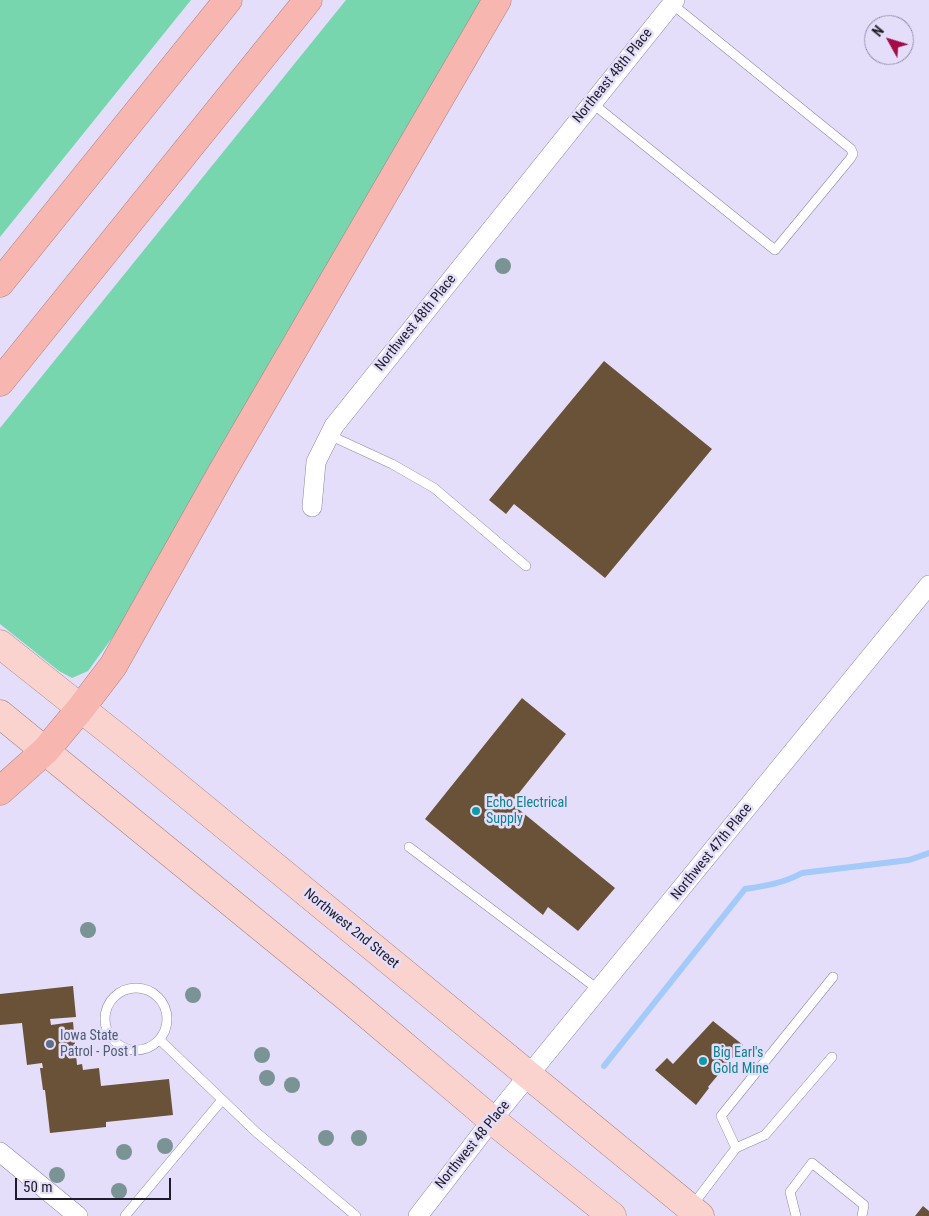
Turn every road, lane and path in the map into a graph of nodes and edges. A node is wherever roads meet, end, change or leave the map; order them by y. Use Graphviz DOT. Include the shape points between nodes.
graph roads {
  1 [pos="228,0"];
  2 [pos="308,0"];
  3 [pos="497,0"];
  4 [pos="673,2"];
  5 [pos="592,102"];
  6 [pos="551,153"];
  7 [pos="0,283"];
  8 [pos="0,382"];
  9 [pos="329,435"];
  10 [pos="312,507"];
  11 [pos="526,566"];
  12 [pos="929,585"];
  13 [pos="0,644"];
  14 [pos="81,708"];
  15 [pos="0,714"];
  16 [pos="46,750"];
  17 [pos="0,791"];
  18 [pos="409,847"];
  19 [pos="833,978"];
  20 [pos="599,990"];
  21 [pos="160,1040"];
  22 [pos="832,1057"];
  23 [pos="530,1075"];
  24 [pos="222,1100"];
  25 [pos="492,1120"];
  26 [pos="736,1148"];
  27 [pos="0,1152"];
  28 [pos="695,1212"];
  29 [pos="78,1216"];
  30 [pos="125,1216"];
  31 [pos="356,1216"];
  32 [pos="418,1216"];
  33 [pos="612,1216"];
  34 [pos="796,1216"];
  35 [pos="862,1216"];
  1 -- 7 [label="highway"];
  2 -- 8 [label="highway"];
  3 -- 14 [label="highway" via="113,666"];
  4 -- 5 [label="street, Northeast 48th Place"];
  4 -- 5 [label="lane" via="851,150 850,159 775,250"];
  5 -- 6 [label="street, Northeast 48th Place"];
  6 -- 9 [label="street, Northwest 48th Place"];
  9 -- 10 [label="street, Northwest 48th Place" via="316,462"];
  9 -- 11 [label="lane" via="434,488"];
  12 -- 20 [label="street, Northwest 47th Place"];
  13 -- 14 [label="main road, Northwest 2nd Street"];
  14 -- 16 [label="highway"];
  14 -- 23 [label="main road, Northwest 2nd Street"];
  15 -- 16 [label="main road"];
  16 -- 17 [label="highway"];
  16 -- 25 [label="main road"];
  18 -- 20 [label="lane"];
  19 -- 26 [label="lane" via="721,1116"];
  20 -- 23 [label="street, Northwest 47th Place"];
  21 -- 21 [label="lane" via="167,1015 161,1000 153,993 132,988 113,997 105,1026 114,1042 139,1051"];
  21 -- 24 [label="lane"];
  22 -- 26 [label="lane" via="765,1135"];
  23 -- 25 [label="street, Northwest 48 Place"];
  23 -- 28 [label="main road, Northwest 2nd Street"];
  24 -- 30 [label="lane"];
  24 -- 31 [label="lane"];
  25 -- 32 [label="street, Northwest 48 Place"];
  25 -- 33 [label="main road"];
  26 -- 28 [label="lane"];
  27 -- 29 [label="street"];
  34 -- 35 [label="lane" via="790,1192 812,1163 864,1205"];
}
